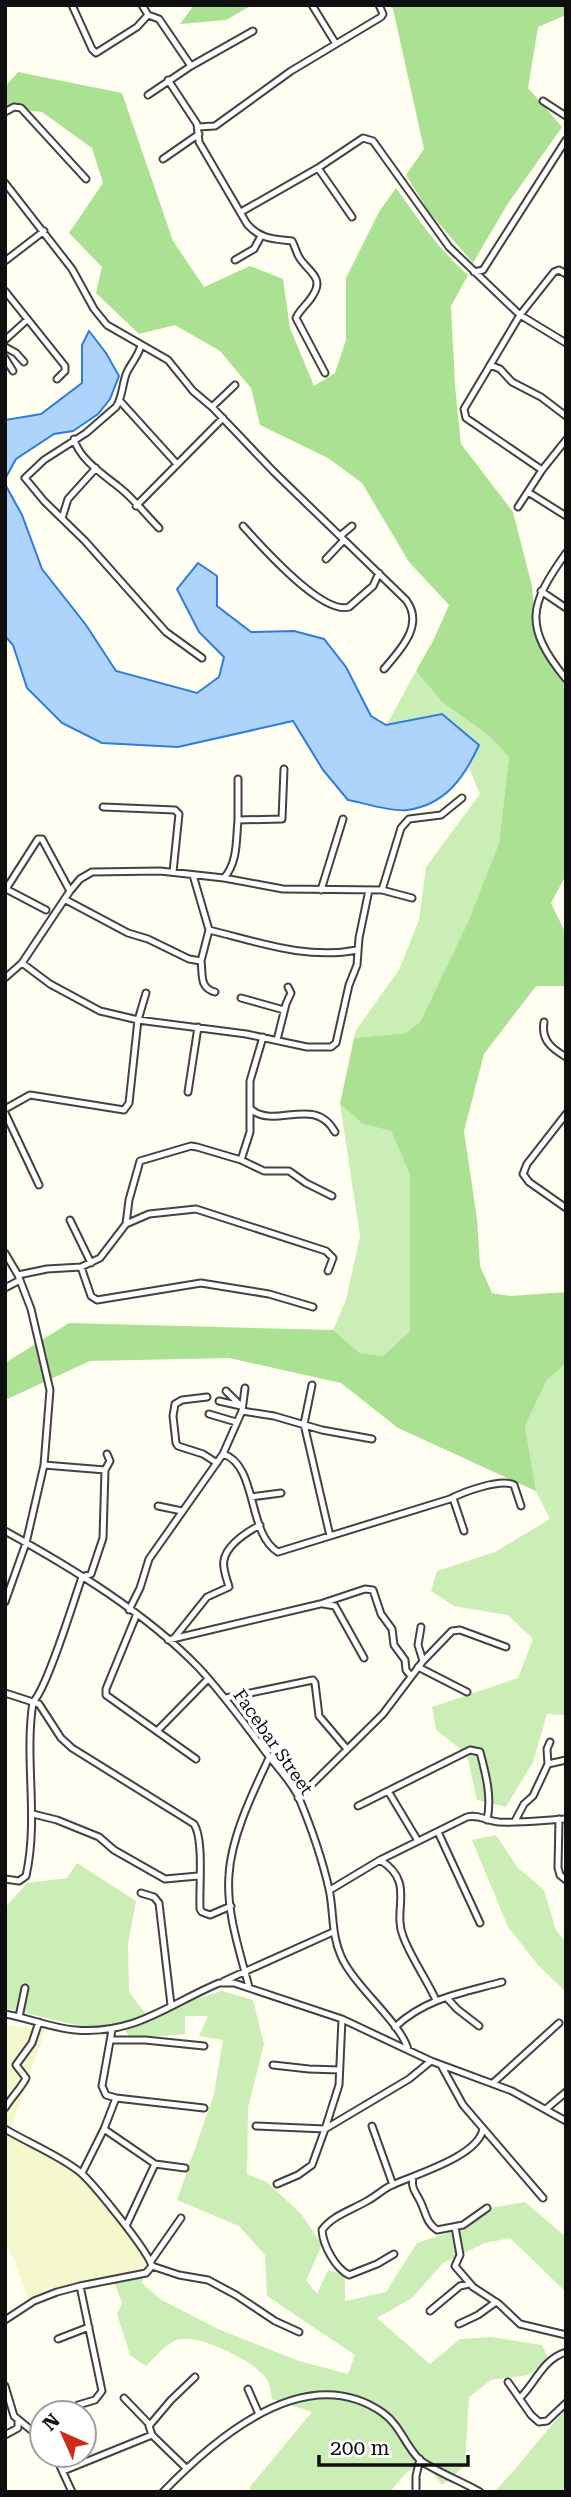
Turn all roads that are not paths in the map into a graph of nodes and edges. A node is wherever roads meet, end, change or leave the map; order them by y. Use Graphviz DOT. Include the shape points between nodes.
graph roads {
  1 [pos="72,5"];
  2 [pos="142,5"];
  3 [pos="312,5"];
  4 [pos="379,5"];
  5 [pos="148,15"];
  6 [pos="253,31"];
  7 [pos="336,44"];
  8 [pos="191,66"];
  9 [pos="168,80"];
  10 [pos="148,94"];
  11 [pos="543,101"];
  12 [pos="5,112"];
  13 [pos="566,116"];
  14 [pos="198,131"];
  15 [pos="566,140"];
  16 [pos="163,159"];
  17 [pos="318,168"];
  18 [pos="86,179"];
  19 [pos="5,183"];
  20 [pos="241,212"];
  21 [pos="352,218"];
  22 [pos="44,231"];
  23 [pos="261,236"];
  24 [pos="235,260"];
  25 [pos="5,261"];
  26 [pos="566,263"];
  27 [pos="559,270"];
  28 [pos="474,272"];
  29 [pos="566,274"];
  30 [pos="5,292"];
  31 [pos="520,315"];
  32 [pos="27,320"];
  33 [pos="5,340"];
  34 [pos="566,343"];
  35 [pos="141,345"];
  36 [pos="5,347"];
  37 [pos="5,358"];
  38 [pos="24,362"];
  39 [pos="490,365"];
  40 [pos="13,371"];
  41 [pos="325,373"];
  42 [pos="57,379"];
  43 [pos="235,385"];
  44 [pos="120,401"];
  45 [pos="212,407"];
  46 [pos="566,416"];
  47 [pos="223,418"];
  48 [pos="74,439"];
  49 [pos="566,440"];
  50 [pos="177,464"];
  51 [pos="96,468"];
  52 [pos="542,470"];
  53 [pos="528,492"];
  54 [pos="136,506"];
  55 [pos="517,507"];
  56 [pos="566,516"];
  57 [pos="62,519"];
  58 [pos="243,526"];
  59 [pos="352,526"];
  60 [pos="159,528"];
  61 [pos="342,538"];
  62 [pos="566,553"];
  63 [pos="326,559"];
  64 [pos="379,573"];
  65 [pos="541,591"];
  66 [pos="566,608"];
  67 [pos="202,658"];
  68 [pos="384,669"];
  69 [pos="566,678"];
  70 [pos="284,769"];
  71 [pos="238,779"];
  72 [pos="463,797"];
  73 [pos="103,807"];
  74 [pos="343,819"];
  75 [pos="238,820"];
  76 [pos="173,873"];
  77 [pos="192,874"];
  78 [pos="224,877"];
  79 [pos="321,890"];
  80 [pos="369,890"];
  81 [pos="382,890"];
  82 [pos="71,891"];
  83 [pos="412,898"];
  84 [pos="66,900"];
  85 [pos="46,910"];
  86 [pos="209,930"];
  87 [pos="357,950"];
  88 [pos="201,961"];
  89 [pos="22,963"];
  90 [pos="5,978"];
  91 [pos="288,987"];
  92 [pos="215,992"];
  93 [pos="146,993"];
  94 [pos="241,998"];
  95 [pos="284,1010"];
  96 [pos="138,1020"];
  97 [pos="544,1022"];
  98 [pos="198,1027"];
  99 [pos="263,1037"];
  100 [pos="277,1040"];
  101 [pos="566,1056"];
  102 [pos="188,1092"];
  103 [pos="5,1111"];
  104 [pos="253,1113"];
  105 [pos="566,1114"];
  106 [pos="335,1132"];
  107 [pos="242,1160"];
  108 [pos="39,1185"];
  109 [pos="332,1196"];
  110 [pos="566,1208"];
  111 [pos="70,1220"];
  112 [pos="126,1224"];
  113 [pos="5,1253"];
  114 [pos="91,1263"];
  115 [pos="81,1267"];
  116 [pos="328,1271"];
  117 [pos="19,1278"];
  118 [pos="5,1288"];
  119 [pos="313,1307"];
  120 [pos="313,1385"];
  121 [pos="245,1388"];
  122 [pos="226,1391"];
  123 [pos="207,1396"];
  124 [pos="219,1401"];
  125 [pos="242,1409"];
  126 [pos="209,1414"];
  127 [pos="236,1422"];
  128 [pos="304,1424"];
  129 [pos="372,1439"];
  130 [pos="107,1454"];
  131 [pos="223,1454"];
  132 [pos="217,1463"];
  133 [pos="44,1465"];
  134 [pos="105,1470"];
  135 [pos="281,1493"];
  136 [pos="251,1497"];
  137 [pos="453,1498"];
  138 [pos="158,1506"];
  139 [pos="521,1507"];
  140 [pos="182,1511"];
  141 [pos="260,1525"];
  142 [pos="5,1531"];
  143 [pos="464,1531"];
  144 [pos="330,1536"];
  145 [pos="26,1543"];
  146 [pos="82,1577"];
  147 [pos="5,1602"];
  148 [pos="320,1604"];
  149 [pos="129,1611"];
  150 [pos="136,1616"];
  151 [pos="421,1627"];
  152 [pos="172,1639"];
  153 [pos="506,1647"];
  154 [pos="364,1658"];
  155 [pos="423,1661"];
  156 [pos="418,1667"];
  157 [pos="411,1676"];
  158 [pos="208,1679"];
  159 [pos="467,1692"];
  160 [pos="5,1693"];
  161 [pos="226,1698"];
  162 [pos="33,1702"];
  163 [pos="158,1730"];
  164 [pos="550,1742"];
  165 [pos="346,1749"];
  166 [pos="269,1758"];
  167 [pos="196,1759"];
  168 [pos="566,1760"];
  169 [pos="548,1764"];
  170 [pos="388,1791"];
  171 [pos="299,1798"];
  172 [pos="358,1807"];
  173 [pos="33,1814"];
  174 [pos="563,1819"];
  175 [pos="487,1820"];
  176 [pos="515,1821"];
  177 [pos="438,1832"];
  178 [pos="418,1841"];
  179 [pos="380,1860"];
  180 [pos="198,1876"];
  181 [pos="5,1879"];
  182 [pos="566,1880"];
  183 [pos="330,1890"];
  184 [pos="141,1893"];
  185 [pos="231,1906"];
  186 [pos="480,1923"];
  187 [pos="333,1933"];
  188 [pos="245,1973"];
  189 [pos="502,1982"];
  190 [pos="219,1983"];
  191 [pos="249,1987"];
  192 [pos="24,1988"];
  193 [pos="447,1997"];
  194 [pos="436,2000"];
  195 [pos="171,2005"];
  196 [pos="5,2014"];
  197 [pos="19,2017"];
  198 [pos="342,2020"];
  199 [pos="38,2022"];
  200 [pos="559,2023"];
  201 [pos="479,2026"];
  202 [pos="395,2027"];
  203 [pos="112,2030"];
  204 [pos="111,2040"];
  205 [pos="204,2046"];
  206 [pos="408,2050"];
  207 [pos="431,2061"];
  208 [pos="273,2065"];
  209 [pos="441,2065"];
  210 [pos="339,2070"];
  211 [pos="493,2083"];
  212 [pos="566,2092"];
  213 [pos="116,2098"];
  214 [pos="5,2108"];
  215 [pos="204,2108"];
  216 [pos="547,2109"];
  217 [pos="566,2122"];
  218 [pos="257,2126"];
  219 [pos="372,2126"];
  220 [pos="5,2129"];
  221 [pos="104,2129"];
  222 [pos="325,2129"];
  223 [pos="483,2129"];
  224 [pos="155,2164"];
  225 [pos="185,2168"];
  226 [pos="82,2174"];
  227 [pos="413,2177"];
  228 [pos="277,2184"];
  229 [pos="393,2185"];
  230 [pos="543,2198"];
  231 [pos="487,2208"];
  232 [pos="181,2218"];
  233 [pos="126,2227"];
  234 [pos="455,2227"];
  235 [pos="394,2254"];
  236 [pos="152,2264"];
  237 [pos="469,2284"];
  238 [pos="80,2286"];
  239 [pos="496,2302"];
  240 [pos="430,2311"];
  241 [pos="5,2320"];
  242 [pos="459,2324"];
  243 [pos="89,2327"];
  244 [pos="299,2332"];
  245 [pos="566,2335"];
  246 [pos="58,2339"];
  247 [pos="566,2352"];
  248 [pos="195,2377"];
  249 [pos="508,2382"];
  250 [pos="5,2386"];
  251 [pos="248,2389"];
  252 [pos="520,2398"];
  253 [pos="96,2399"];
  254 [pos="124,2399"];
  255 [pos="566,2403"];
  256 [pos="259,2414"];
  257 [pos="18,2421"];
  258 [pos="149,2424"];
  259 [pos="28,2428"];
  260 [pos="5,2435"];
  261 [pos="152,2435"];
  262 [pos="420,2459"];
  263 [pos="186,2468"];
  264 [pos="63,2471"];
  265 [pos="72,2492"];
  266 [pos="163,2492"];
  267 [pos="416,2492"];
  268 [pos="480,2492"];
  1 -- 5 [label="street" via="96,53"];
  2 -- 5 [label="street"];
  3 -- 7 [label="street"];
  4 -- 7 [label="street" via="381,17"];
  5 -- 8 [label="street" via="159,19"];
  6 -- 8 [label="street"];
  7 -- 14 [label="street" via="215,125"];
  8 -- 9 [label="street"];
  9 -- 10 [label="street"];
  9 -- 14 [label="street"];
  11 -- 13 [label="street"];
  12 -- 18 [label="street" via="21,108"];
  14 -- 16 [label="street"];
  14 -- 20 [label="street" via="199,142"];
  15 -- 28 [label="street" via="483,270"];
  17 -- 20 [label="street"];
  17 -- 21 [label="street"];
  17 -- 28 [label="street" via="363,138 373,141 449,247"];
  19 -- 22 [label="street"];
  20 -- 23 [label="street" via="249,228"];
  22 -- 25 [label="street"];
  22 -- 35 [label="street" via="107,325"];
  23 -- 24 [label="street" via="254,249"];
  23 -- 41 [label="street" via="292,242 315,274 316,292 296,318"];
  26 -- 27 [label="street"];
  27 -- 29 [label="street"];
  27 -- 31 [label="street"];
  28 -- 31 [label="street"];
  30 -- 32 [label="street"];
  31 -- 34 [label="street"];
  31 -- 39 [label="street"];
  32 -- 33 [label="street"];
  32 -- 42 [label="street" via="65,366"];
  35 -- 44 [label="street"];
  35 -- 45 [label="street" via="168,360"];
  36 -- 38 [label="street"];
  37 -- 40 [label="street"];
  39 -- 46 [label="street"];
  39 -- 52 [label="street" via="464,410 466,418"];
  43 -- 45 [label="street"];
  44 -- 48 [label="street" via="102,421"];
  44 -- 50 [label="street"];
  45 -- 47 [label="street"];
  47 -- 50 [label="street"];
  47 -- 61 [label="street"];
  48 -- 51 [label="street"];
  48 -- 57 [label="street" via="26,478"];
  49 -- 52 [label="street"];
  50 -- 54 [label="street"];
  51 -- 54 [label="street"];
  51 -- 57 [label="street" via="68,499"];
  52 -- 53 [label="street"];
  53 -- 55 [label="street"];
  53 -- 56 [label="street"];
  54 -- 60 [label="street"];
  57 -- 67 [label="street" via="166,632"];
  58 -- 64 [label="street" via="288,572 331,606 349,607 373,586"];
  59 -- 61 [label="street"];
  61 -- 63 [label="street"];
  61 -- 64 [label="street"];
  62 -- 65 [label="street"];
  64 -- 68 [label="street" via="411,606 414,616 408,639"];
  65 -- 66 [label="street"];
  65 -- 69 [label="street" via="535,607 540,637"];
  70 -- 75 [label="street" via="282,819"];
  71 -- 75 [label="street"];
  72 -- 81 [label="street" via="442,815 410,819 401,828"];
  73 -- 76 [label="street" via="175,810"];
  74 -- 79 [label="street"];
  75 -- 78 [label="street" via="234,860"];
  76 -- 77 [label="street"];
  76 -- 82 [label="street" via="92,872"];
  77 -- 78 [label="street"];
  77 -- 86 [label="street"];
  78 -- 79 [label="street" via="283,889"];
  79 -- 80 [label="street"];
  80 -- 81 [label="street"];
  80 -- 87 [label="street"];
  81 -- 83 [label="street"];
  82 -- 84 [label="street"];
  82 -- 85 [label="street" via="38,839 6,889"];
  84 -- 88 [label="street" via="128,933"];
  84 -- 89 [label="street"];
  86 -- 87 [label="street" via="293,951"];
  86 -- 88 [label="street"];
  87 -- 100 [label="street" via="357,965 334,1045 307,1047"];
  88 -- 92 [label="street" via="203,983"];
  89 -- 90 [label="street"];
  89 -- 96 [label="street" via="90,1006"];
  91 -- 95 [label="street" via="291,993"];
  93 -- 96 [label="street"];
  94 -- 95 [label="street"];
  95 -- 100 [label="street"];
  96 -- 98 [label="street"];
  96 -- 103 [label="street" via="129,1102 124,1110 30,1095"];
  97 -- 101 [label="street" via="546,1042"];
  98 -- 99 [label="street"];
  98 -- 102 [label="street"];
  99 -- 100 [label="street"];
  99 -- 104 [label="street" via="250,1081"];
  103 -- 108 [label="street"];
  104 -- 106 [label="street" via="317,1114"];
  104 -- 107 [label="street"];
  105 -- 110 [label="street" via="523,1174"];
  107 -- 109 [label="street" via="264,1171 289,1171"];
  107 -- 112 [label="street" via="191,1146 142,1159 136,1168"];
  111 -- 114 [label="street"];
  112 -- 114 [label="street" via="108,1251"];
  112 -- 116 [label="street" via="149,1214 196,1209 326,1251 333,1258"];
  113 -- 117 [label="street"];
  114 -- 115 [label="street"];
  115 -- 117 [label="street" via="47,1269"];
  115 -- 119 [label="street" via="91,1296 97,1300 201,1283"];
  117 -- 118 [label="street"];
  117 -- 133 [label="street" via="50,1390"];
  120 -- 128 [label="street"];
  121 -- 125 [label="street"];
  122 -- 125 [label="street"];
  123 -- 132 [label="street" via="175,1404 176,1443"];
  124 -- 125 [label="street"];
  125 -- 127 [label="street"];
  125 -- 128 [label="street"];
  126 -- 127 [label="street"];
  127 -- 131 [label="street"];
  128 -- 129 [label="street"];
  128 -- 144 [label="street"];
  130 -- 134 [label="street" via="110,1461"];
  131 -- 132 [label="street"];
  131 -- 136 [label="street" via="237,1464"];
  132 -- 140 [label="street"];
  133 -- 134 [label="street"];
  133 -- 145 [label="street"];
  134 -- 146 [label="street" via="103,1538 91,1574"];
  135 -- 136 [label="street"];
  136 -- 141 [label="street"];
  137 -- 139 [label="street" via="506,1482 514,1485"];
  137 -- 143 [label="street"];
  137 -- 144 [label="street"];
  138 -- 140 [label="street"];
  140 -- 149 [label="street" via="149,1559"];
  141 -- 144 [label="street" via="278,1552"];
  141 -- 152 [label="street" via="225,1556 229,1587 206,1597"];
  142 -- 145 [label="street, Facebar Street"];
  145 -- 146 [label="street, Facebar Street"];
  145 -- 147 [label="street"];
  146 -- 149 [label="street, Facebar Street"];
  146 -- 162 [label="street"];
  148 -- 152 [label="street"];
  148 -- 154 [label="street" via="335,1606"];
  148 -- 157 [label="street" via="373,1590"];
  149 -- 150 [label="street, Facebar Street"];
  150 -- 152 [label="street, Facebar Street"];
  150 -- 163 [label="street" via="105,1692"];
  151 -- 155 [label="street" via="418,1645"];
  152 -- 158 [label="street, Facebar Street"];
  153 -- 155 [label="street" via="456,1629"];
  155 -- 156 [label="street"];
  156 -- 157 [label="street"];
  156 -- 159 [label="street"];
  157 -- 165 [label="street" via="391,1705"];
  158 -- 161 [label="street, Facebar Street"];
  158 -- 163 [label="street"];
  160 -- 162 [label="street"];
  161 -- 165 [label="street" via="313,1680 321,1720"];
  161 -- 166 [label="street, Facebar Street"];
  162 -- 173 [label="street"];
  162 -- 180 [label="street" via="72,1748 194,1824 201,1849"];
  163 -- 167 [label="street"];
  164 -- 169 [label="street"];
  165 -- 171 [label="street"];
  166 -- 171 [label="street, Facebar Street"];
  166 -- 185 [label="street" via="232,1856 228,1876"];
  168 -- 169 [label="street"];
  169 -- 176 [label="street"];
  170 -- 172 [label="street"];
  170 -- 175 [label="street" via="476,1750 488,1790"];
  170 -- 178 [label="street"];
  171 -- 183 [label="street, Facebar Street"];
  173 -- 180 [label="street" via="99,1837 165,1879"];
  173 -- 181 [label="street" via="26,1877"];
  174 -- 176 [label="street"];
  174 -- 182 [label="street" via="558,1868"];
  175 -- 176 [label="street"];
  175 -- 177 [label="street" via="473,1815"];
  177 -- 178 [label="street"];
  177 -- 186 [label="street"];
  178 -- 179 [label="street"];
  179 -- 183 [label="street"];
  179 -- 194 [label="street" via="400,1884 402,1935"];
  180 -- 185 [label="street" via="202,1912 210,1915"];
  183 -- 187 [label="street, Facebar Street"];
  184 -- 195 [label="street" via="159,1903"];
  185 -- 188 [label="street"];
  187 -- 188 [label="street"];
  187 -- 202 [label="street, Facebar Street" via="341,1958"];
  188 -- 190 [label="street"];
  188 -- 191 [label="street"];
  189 -- 193 [label="street"];
  190 -- 191 [label="street"];
  190 -- 195 [label="street"];
  191 -- 198 [label="street"];
  192 -- 197 [label="street"];
  193 -- 194 [label="street"];
  193 -- 201 [label="street"];
  194 -- 202 [label="street"];
  195 -- 203 [label="street" via="138,2023"];
  196 -- 197 [label="street"];
  197 -- 199 [label="street"];
  198 -- 206 [label="street"];
  198 -- 210 [label="street"];
  199 -- 203 [label="street" via="77,2030"];
  199 -- 214 [label="street" via="32,2043 16,2065 26,2078"];
  200 -- 211 [label="street"];
  202 -- 206 [label="street, Facebar Street"];
  203 -- 204 [label="street"];
  204 -- 205 [label="street"];
  204 -- 213 [label="street" via="102,2086 106,2095"];
  206 -- 207 [label="street"];
  207 -- 209 [label="street"];
  207 -- 222 [label="street"];
  208 -- 210 [label="street"];
  209 -- 211 [label="street"];
  209 -- 223 [label="street" via="463,2105"];
  210 -- 222 [label="street" via="340,2085"];
  211 -- 216 [label="street"];
  212 -- 216 [label="street"];
  213 -- 215 [label="street"];
  213 -- 221 [label="street"];
  216 -- 217 [label="street"];
  218 -- 222 [label="street"];
  219 -- 229 [label="street"];
  220 -- 226 [label="street"];
  221 -- 224 [label="street"];
  221 -- 226 [label="street"];
  222 -- 228 [label="street" via="312,2165"];
  223 -- 227 [label="street" via="474,2146"];
  223 -- 230 [label="street"];
  224 -- 225 [label="street"];
  224 -- 233 [label="street"];
  226 -- 233 [label="street"];
  227 -- 229 [label="street"];
  227 -- 234 [label="street" via="428,2223 437,2230"];
  229 -- 235 [label="street" via="336,2217 322,2233 328,2250 349,2275"];
  231 -- 234 [label="street"];
  232 -- 236 [label="street"];
  233 -- 236 [label="street"];
  234 -- 237 [label="street" via="460,2255 455,2266"];
  236 -- 238 [label="street" via="146,2273"];
  236 -- 244 [label="street" via="208,2280"];
  237 -- 239 [label="street"];
  237 -- 240 [label="street"];
  238 -- 241 [label="street" via="34,2301"];
  238 -- 243 [label="street"];
  239 -- 242 [label="street"];
  239 -- 245 [label="street" via="520,2324"];
  243 -- 246 [label="street"];
  243 -- 253 [label="street" via="102,2391"];
  247 -- 252 [label="street" via="545,2364"];
  248 -- 258 [label="street"];
  249 -- 252 [label="street"];
  250 -- 257 [label="street"];
  251 -- 256 [label="street"];
  252 -- 255 [label="street" via="535,2419 544,2423"];
  254 -- 258 [label="street"];
  256 -- 262 [label="street" via="313,2396 340,2395 392,2420"];
  256 -- 263 [label="street"];
  257 -- 259 [label="street"];
  257 -- 260 [label="street" via="18,2428"];
  258 -- 261 [label="street"];
  261 -- 263 [label="street"];
  261 -- 264 [label="street"];
  262 -- 267 [label="street"];
  262 -- 268 [label="street"];
  263 -- 266 [label="street"];
  264 -- 265 [label="street"];
}
